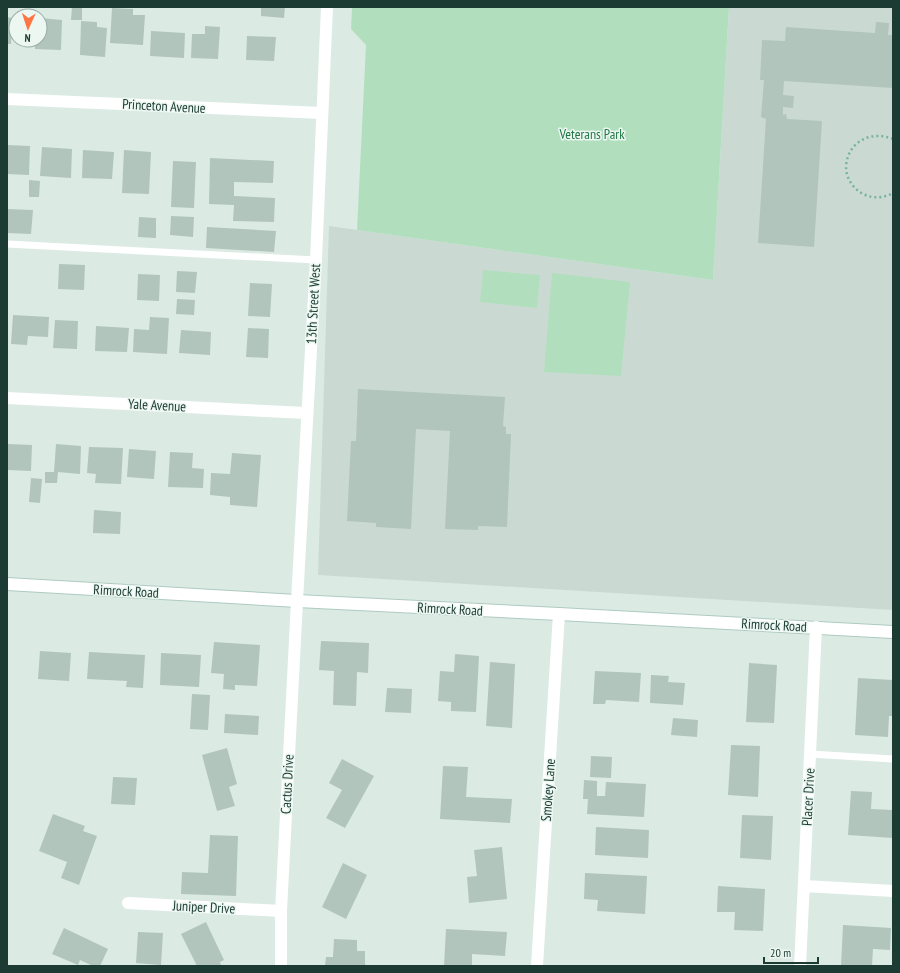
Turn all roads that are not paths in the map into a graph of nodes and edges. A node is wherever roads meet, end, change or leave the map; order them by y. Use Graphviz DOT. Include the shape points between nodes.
graph roads {
  1 [pos="327,7"];
  2 [pos="7,98"];
  3 [pos="322,113"];
  4 [pos="7,244"];
  5 [pos="316,260"];
  6 [pos="7,398"];
  7 [pos="306,413"];
  8 [pos="7,584"];
  9 [pos="297,602"];
  10 [pos="559,614"];
  11 [pos="816,627"];
  12 [pos="893,632"];
  13 [pos="810,754"];
  14 [pos="893,759"];
  15 [pos="804,886"];
  16 [pos="893,891"];
  17 [pos="128,903"];
  18 [pos="281,911"];
  19 [pos="281,966"];
  20 [pos="537,966"];
  21 [pos="800,966"];
  1 -- 3 [label="street, 13th Street West"];
  2 -- 3 [label="street, Princeton Avenue"];
  3 -- 5 [label="street, 13th Street West"];
  4 -- 5 [label="lane"];
  5 -- 7 [label="street, 13th Street West"];
  6 -- 7 [label="street, Yale Avenue"];
  7 -- 9 [label="street, 13th Street West"];
  8 -- 9 [label="street, Rimrock Road"];
  9 -- 10 [label="street, Rimrock Road"];
  9 -- 18 [label="street, Cactus Drive"];
  10 -- 11 [label="street, Rimrock Road"];
  10 -- 20 [label="street, Smokey Lane"];
  11 -- 12 [label="street, Rimrock Road"];
  11 -- 13 [label="street, Placer Drive"];
  13 -- 14 [label="lane"];
  13 -- 15 [label="street, Placer Drive"];
  15 -- 16 [label="street"];
  15 -- 21 [label="street, Placer Drive"];
  17 -- 18 [label="street, Juniper Drive"];
  18 -- 19 [label="street, Cactus Drive"];
}
